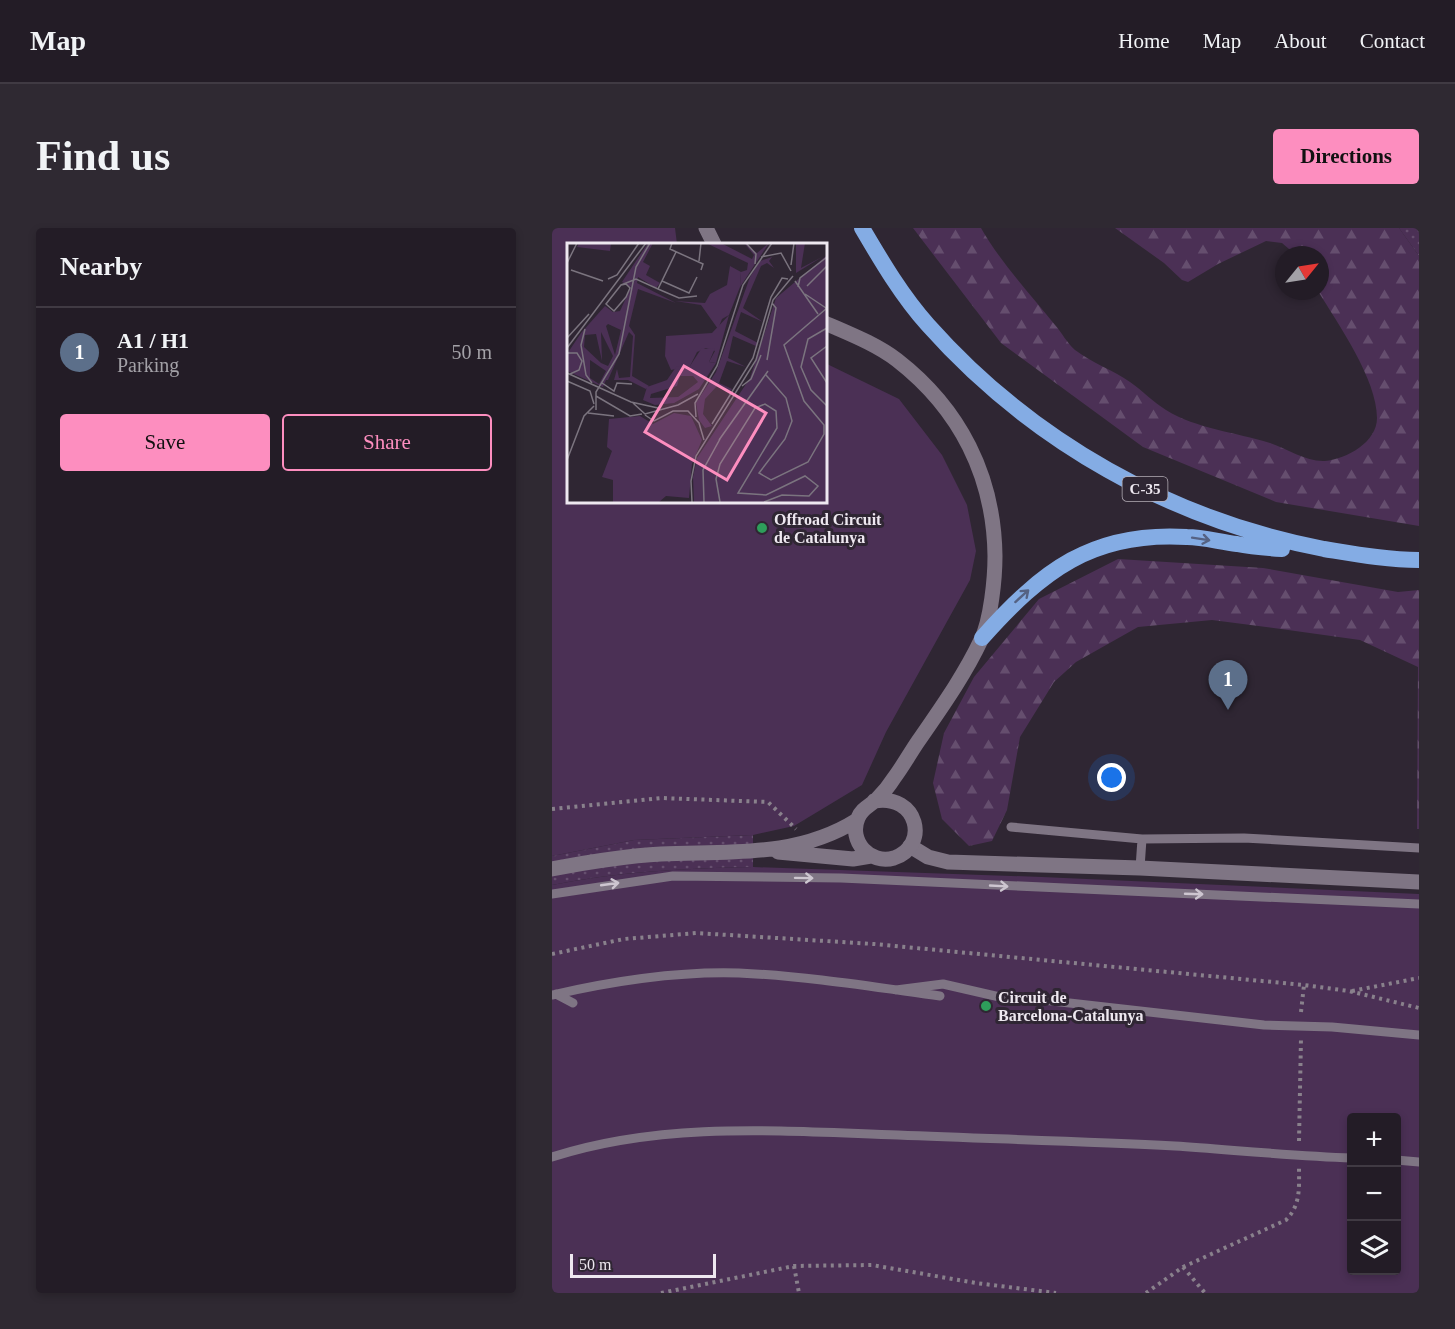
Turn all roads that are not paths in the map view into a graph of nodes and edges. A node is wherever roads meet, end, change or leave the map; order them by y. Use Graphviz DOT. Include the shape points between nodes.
graph roads {
  1 [pos="706,228"];
  2 [pos="862,228"];
  3 [pos="714,243"];
  4 [pos="826,323"];
  5 [pos="1346,553"];
  6 [pos="1419,560"];
  7 [pos="982,638"];
  8 [pos="917,743"];
  9 [pos="874,801"];
  10 [pos="903,805"];
  11 [pos="856,820"];
  12 [pos="1011,827"];
  13 [pos="1142,839"];
  14 [pos="910,846"];
  15 [pos="1419,848"];
  16 [pos="760,851"];
  17 [pos="871,856"];
  18 [pos="1140,868"];
  19 [pos="552,869"];
  20 [pos="1419,882"];
  21 [pos="552,894"];
  22 [pos="1419,904"];
  23 [pos="896,990"];
  24 [pos="554,994"];
  25 [pos="940,996"];
  26 [pos="573,1003"];
  27 [pos="1419,1037"];
  28 [pos="552,1157"];
  29 [pos="1347,1158"];
  30 [pos="1401,1160"];
  31 [pos="1419,1162"];
  1 -- 3 [label="street"];
  2 -- 5 [label="highway, C-35" via="902,293 928,325 1001,396 1063,443 1109,472 1204,517 1260,535"];
  4 -- 7 [label="street" via="887,354 918,378 955,420 973,454 988,492 995,526 995,573"];
  5 -- 6 [label="highway, C-35"];
  7 -- 5 [label="highway, one-way" via="1011,606 1057,569 1086,551 1118,541 1187,537"];
  7 -- 8 [label="street"];
  8 -- 9 [label="street"];
  8 -- 10 [label="street" via="901,789"];
  9 -- 10 [label="street"];
  9 -- 11 [label="street"];
  10 -- 14 [label="street" via="915,828"];
  11 -- 16 [label="street" via="836,833"];
  11 -- 17 [label="street" via="859,844"];
  12 -- 13 [label="lane"];
  13 -- 15 [label="lane" via="1244,838"];
  13 -- 18 [label="lane"];
  14 -- 17 [label="street" via="897,857"];
  14 -- 18 [label="street" via="928,857 948,862"];
  16 -- 17 [label="street" via="853,859"];
  16 -- 19 [label="street" via="659,854"];
  18 -- 20 [label="street"];
  21 -- 22 [label="lane, one-way" via="672,876 841,878"];
  23 -- 24 [label="lane" via="797,978 704,973 649,977"];
  23 -- 25 [label="lane"];
  23 -- 27 [label="lane" via="943,984 1004,998"];
  24 -- 26 [label="lane"];
  28 -- 29 [label="lane" via="660,1134 788,1131 1084,1142"];
  30 -- 31 [label="lane"];
}
